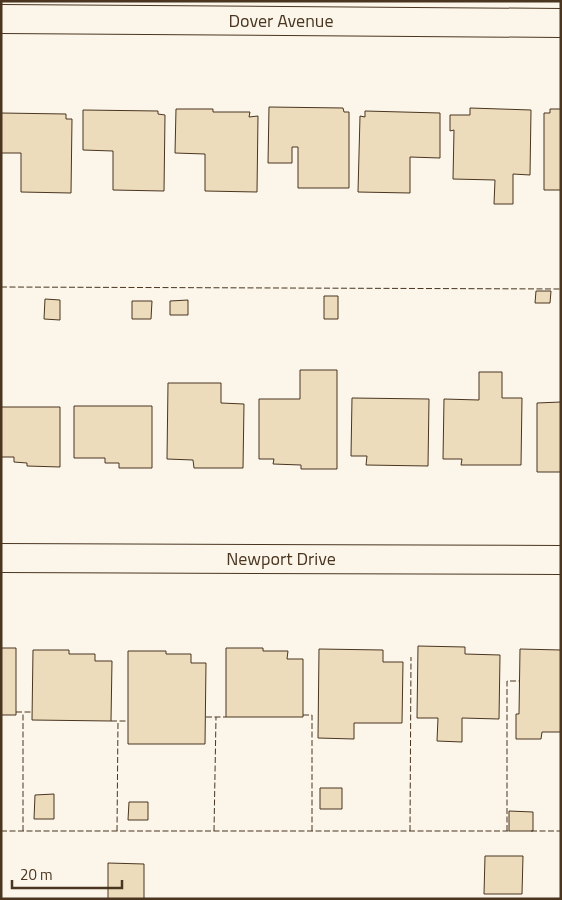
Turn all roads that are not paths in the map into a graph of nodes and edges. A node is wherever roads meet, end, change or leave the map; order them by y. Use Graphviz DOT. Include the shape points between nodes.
graph roads {
  1 [pos="1,20"];
  2 [pos="561,23"];
  3 [pos="1,558"];
  4 [pos="561,560"];
  1 -- 2 [label="street, Dover Avenue"];
  3 -- 4 [label="street, Newport Drive"];
}
